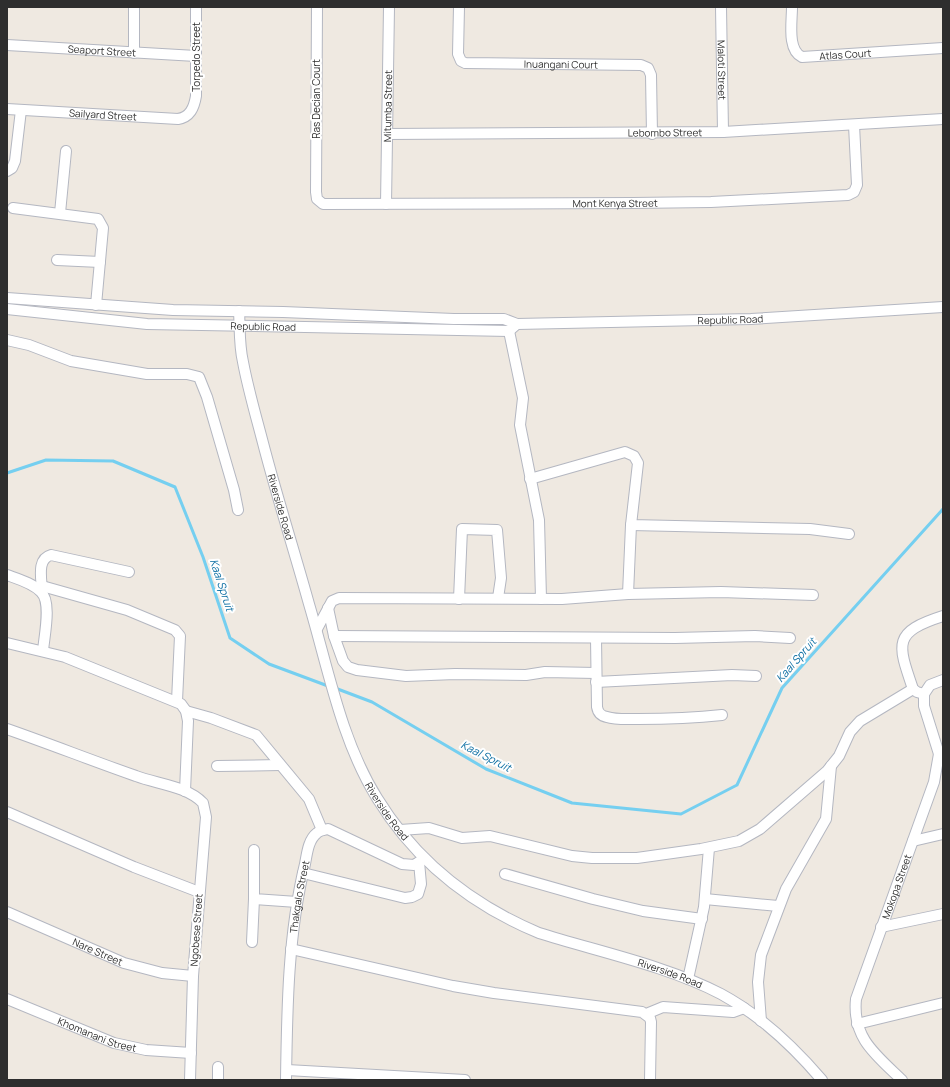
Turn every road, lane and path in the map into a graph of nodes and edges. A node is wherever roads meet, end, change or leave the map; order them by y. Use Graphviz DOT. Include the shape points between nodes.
graph roads {
  1 [pos="134,7"];
  2 [pos="196,7"];
  3 [pos="317,7"];
  4 [pos="389,7"];
  5 [pos="459,7"];
  6 [pos="721,7"];
  7 [pos="792,7"];
  8 [pos="7,45"];
  9 [pos="943,48"];
  10 [pos="134,53"];
  11 [pos="196,56"];
  12 [pos="193,107"];
  13 [pos="7,109"];
  14 [pos="21,110"];
  15 [pos="943,119"];
  16 [pos="854,125"];
  17 [pos="723,132"];
  18 [pos="386,134"];
  19 [pos="652,134"];
  20 [pos="66,151"];
  21 [pos="7,171"];
  22 [pos="316,190"];
  23 [pos="386,204"];
  24 [pos="12,208"];
  25 [pos="60,213"];
  26 [pos="57,260"];
  27 [pos="100,262"];
  28 [pos="7,298"];
  29 [pos="96,305"];
  30 [pos="943,307"];
  31 [pos="7,310"];
  32 [pos="239,311"];
  33 [pos="517,324"];
  34 [pos="240,327"];
  35 [pos="508,331"];
  36 [pos="7,340"];
  37 [pos="530,479"];
  38 [pos="238,510"];
  39 [pos="631,525"];
  40 [pos="849,534"];
  41 [pos="129,572"];
  42 [pos="7,575"];
  43 [pos="42,589"];
  44 [pos="628,594"];
  45 [pos="812,595"];
  46 [pos="498,598"];
  47 [pos="459,599"];
  48 [pos="541,599"];
  49 [pos="328,608"];
  50 [pos="943,616"];
  51 [pos="317,629"];
  52 [pos="334,636"];
  53 [pos="596,638"];
  54 [pos="790,638"];
  55 [pos="7,643"];
  56 [pos="43,651"];
  57 [pos="756,676"];
  58 [pos="596,678"];
  59 [pos="943,680"];
  60 [pos="913,688"];
  61 [pos="924,694"];
  62 [pos="177,701"];
  63 [pos="186,711"];
  64 [pos="722,715"];
  65 [pos="7,728"];
  66 [pos="941,754"];
  67 [pos="280,765"];
  68 [pos="217,766"];
  69 [pos="831,766"];
  70 [pos="185,791"];
  71 [pos="7,812"];
  72 [pos="322,830"];
  73 [pos="400,830"];
  74 [pos="943,834"];
  75 [pos="913,841"];
  76 [pos="709,848"];
  77 [pos="254,850"];
  78 [pos="422,860"];
  79 [pos="303,873"];
  80 [pos="505,874"];
  81 [pos="199,892"];
  82 [pos="254,899"];
  83 [pos="705,899"];
  84 [pos="297,902"];
  85 [pos="778,906"];
  86 [pos="7,912"];
  87 [pos="943,914"];
  88 [pos="702,919"];
  89 [pos="881,927"];
  90 [pos="252,942"];
  91 [pos="291,949"];
  92 [pos="193,976"];
  93 [pos="688,979"];
  94 [pos="7,999"];
  95 [pos="943,1003"];
  96 [pos="744,1008"];
  97 [pos="646,1014"];
  98 [pos="761,1020"];
  99 [pos="857,1024"];
  100 [pos="191,1053"];
  101 [pos="218,1067"];
  102 [pos="287,1075"];
  103 [pos="190,1080"];
  104 [pos="218,1080"];
  105 [pos="465,1080"];
  106 [pos="650,1080"];
  107 [pos="822,1080"];
  108 [pos="902,1080"];
  1 -- 10 [label="street"];
  2 -- 11 [label="street, Torpedo Street"];
  3 -- 22 [label="street, Ras Decian Court"];
  4 -- 18 [label="street, Mitumba Street"];
  5 -- 19 [label="street, Inuangani Court" via="458,54 465,63 646,67 651,75"];
  6 -- 17 [label="street, Maloti Street"];
  7 -- 9 [label="street, Atlas Court" via="793,47 796,54 802,57"];
  8 -- 10 [label="street, Seaport Street"];
  10 -- 11 [label="street, Seaport Street"];
  11 -- 12 [label="street, Torpedo Street" via="196,96"];
  12 -- 14 [label="street, Sailyard Street" via="186,117 178,118"];
  13 -- 14 [label="street, Sailyard Street"];
  14 -- 21 [label="street" via="15,161 12,168"];
  15 -- 16 [label="street, Lebombo Street"];
  16 -- 17 [label="street, Lebombo Street"];
  16 -- 23 [label="street, Mont Kenya Street" via="857,185 854,192 848,195 711,202"];
  17 -- 19 [label="street, Lebombo Street"];
  18 -- 19 [label="street, Lebombo Street"];
  18 -- 23 [label="street, Mitumba Street"];
  20 -- 25 [label="street"];
  22 -- 23 [label="street, Mont Kenya Street" via="317,199 323,204"];
  24 -- 25 [label="street"];
  25 -- 27 [label="street" via="98,219 103,228"];
  26 -- 27 [label="street"];
  27 -- 29 [label="street"];
  28 -- 29 [label="street, Republic Road"];
  29 -- 32 [label="street, Republic Road"];
  30 -- 33 [label="street, Republic Road" via="751,319"];
  31 -- 34 [label="street, Republic Road" via="148,324"];
  32 -- 33 [label="street, Republic Road" via="447,319 504,318"];
  32 -- 34 [label="street, Riverside Road"];
  33 -- 35 [label="street"];
  34 -- 35 [label="street, Republic Road"];
  34 -- 51 [label="street, Riverside Road" via="247,384"];
  35 -- 37 [label="street" via="523,398 520,425"];
  36 -- 38 [label="street" via="29,345 71,361 147,374 187,374 199,377 210,404"];
  37 -- 39 [label="street" via="625,452 634,456 638,463"];
  37 -- 48 [label="street" via="540,535"];
  39 -- 40 [label="street" via="810,529"];
  39 -- 44 [label="street"];
  41 -- 43 [label="street" via="50,555 42,561"];
  42 -- 43 [label="street"];
  43 -- 56 [label="street" via="47,609"];
  43 -- 62 [label="street" via="128,610 175,630 180,636"];
  44 -- 45 [label="street" via="721,592"];
  44 -- 48 [label="street"];
  46 -- 47 [label="street"];
  46 -- 47 [label="street" via="501,578 497,530 462,529"];
  46 -- 48 [label="street"];
  47 -- 49 [label="street" via="339,598 332,601"];
  49 -- 51 [label="street"];
  49 -- 52 [label="street"];
  50 -- 60 [label="street" via="916,627 904,637 903,652"];
  51 -- 73 [label="street, Riverside Road" via="352,747 378,800"];
  52 -- 53 [label="street"];
  52 -- 58 [label="street" via="343,661 348,667 368,672 406,676 526,675 545,672"];
  53 -- 54 [label="street"];
  53 -- 58 [label="street"];
  55 -- 56 [label="street"];
  56 -- 62 [label="street" via="88,665"];
  57 -- 58 [label="street"];
  58 -- 64 [label="street" via="598,712 607,717 658,719"];
  59 -- 61 [label="street" via="930,685"];
  60 -- 61 [label="street"];
  60 -- 69 [label="street" via="860,721 850,732"];
  61 -- 66 [label="street" via="924,706"];
  62 -- 63 [label="street"];
  63 -- 67 [label="street" via="256,735"];
  63 -- 70 [label="street" via="188,726"];
  65 -- 70 [label="street, Ngobese Street" via="137,777"];
  66 -- 75 [label="street, Mokopa Street"];
  67 -- 68 [label="street"];
  67 -- 72 [label="street" via="308,799"];
  69 -- 76 [label="street" via="760,830 739,841"];
  69 -- 85 [label="street" via="826,818"];
  70 -- 81 [label="street, Ngobese Street" via="199,798 206,812"];
  71 -- 81 [label="street"];
  72 -- 78 [label="street" via="337,832 408,866"];
  72 -- 79 [label="street, Thakgalo Street" via="317,832 310,843"];
  73 -- 76 [label="street" via="429,828 462,838 490,836 572,856 592,858 637,858"];
  73 -- 78 [label="street, Riverside Road"];
  74 -- 75 [label="street"];
  75 -- 89 [label="street, Mokopa Street"];
  76 -- 83 [label="street"];
  77 -- 82 [label="street"];
  78 -- 79 [label="street" via="418,894 405,898"];
  78 -- 93 [label="street, Riverside Road" via="463,892 516,924"];
  79 -- 84 [label="street, Thakgalo Street"];
  80 -- 88 [label="street" via="593,900"];
  81 -- 92 [label="street, Ngobese Street"];
  82 -- 84 [label="street"];
  82 -- 90 [label="street"];
  83 -- 85 [label="street"];
  83 -- 88 [label="street"];
  84 -- 91 [label="street, Thakgalo Street"];
  85 -- 98 [label="street" via="759,969"];
  86 -- 92 [label="street, Nare Street" via="124,963 162,974"];
  87 -- 89 [label="street"];
  88 -- 93 [label="street"];
  89 -- 99 [label="street, Mokopa Street" via="856,999"];
  91 -- 97 [label="street" via="453,986 638,1010"];
  91 -- 102 [label="street, Thakgalo Street"];
  92 -- 100 [label="street, Ngobese Street"];
  93 -- 96 [label="street, Riverside Road"];
  94 -- 100 [label="street, Khomanani Street" via="114,1043 146,1050"];
  95 -- 99 [label="street"];
  96 -- 97 [label="street" via="733,1012 663,1007"];
  96 -- 98 [label="street, Riverside Road"];
  97 -- 106 [label="street" via="652,1027"];
  98 -- 107 [label="street, Riverside Road" via="798,1053"];
  99 -- 108 [label="street" via="867,1045"];
  100 -- 103 [label="street, Ngobese Street"];
  101 -- 104 [label="street"];
  102 -- 105 [label="street"];
}
